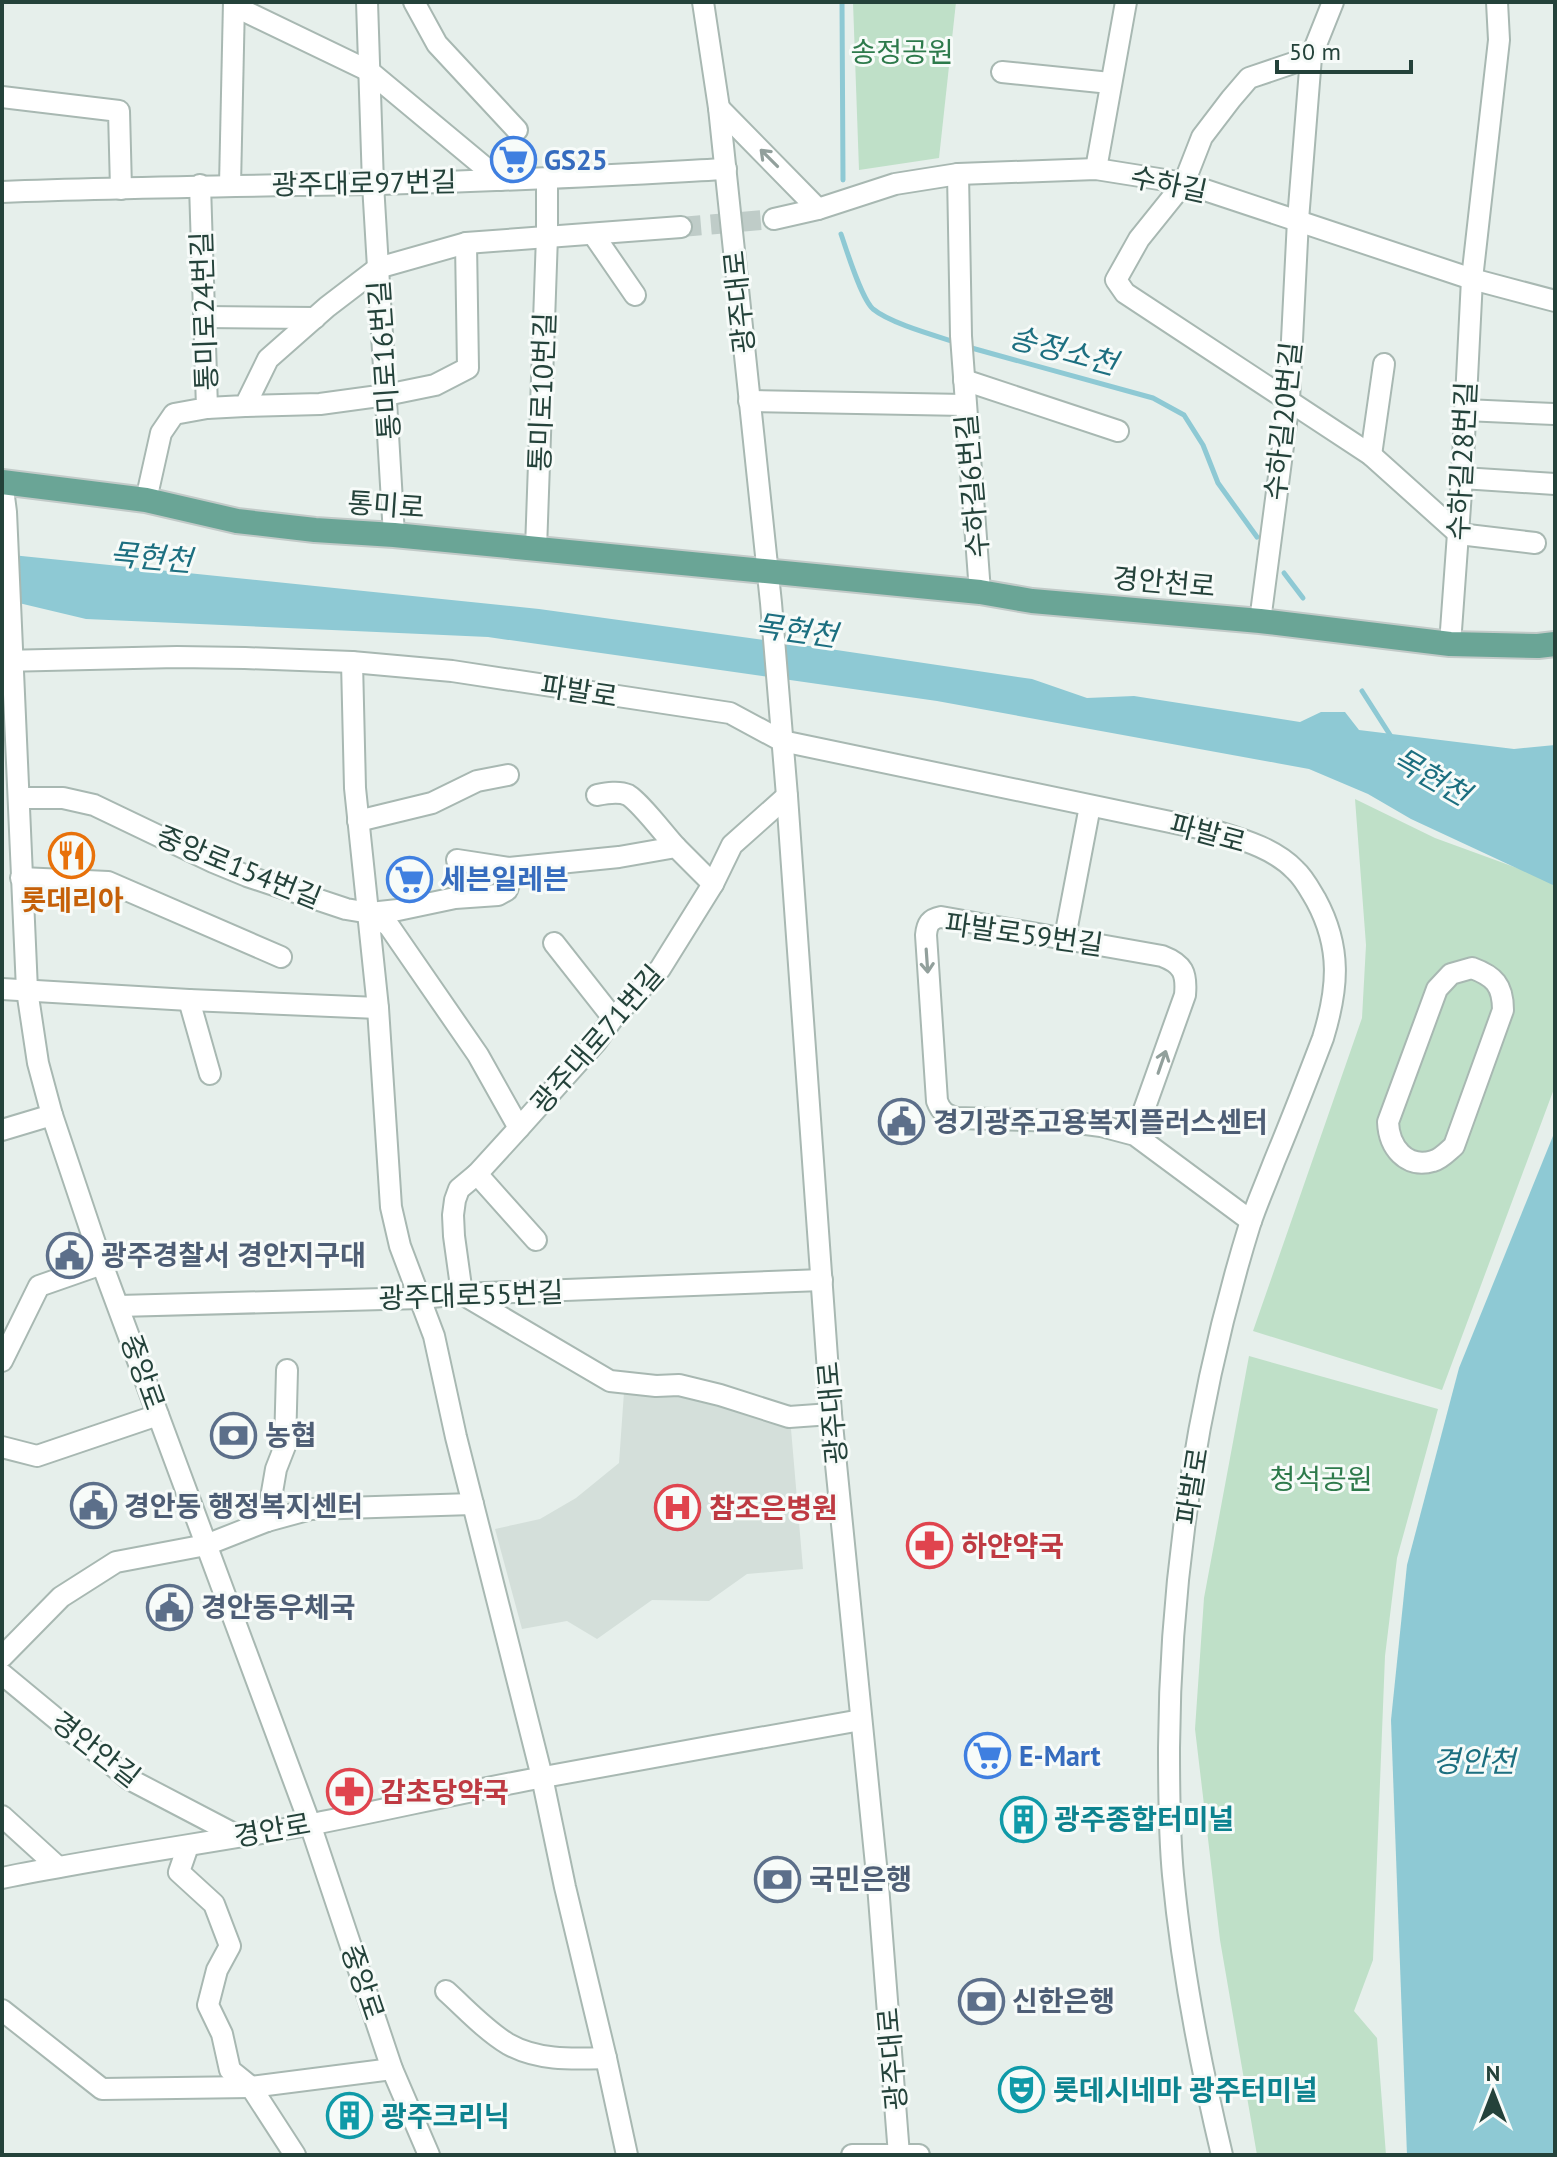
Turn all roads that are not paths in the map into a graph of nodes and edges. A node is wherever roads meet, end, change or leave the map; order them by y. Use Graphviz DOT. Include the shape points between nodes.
graph roads {
  1 [pos="367,2"];
  2 [pos="414,2"];
  3 [pos="703,2"];
  4 [pos="1126,2"];
  5 [pos="1333,2"];
  6 [pos="1497,2"];
  7 [pos="234,4"];
  8 [pos="1311,57"];
  9 [pos="369,71"];
  10 [pos="1002,72"];
  11 [pos="1110,83"];
  12 [pos="2,97"];
  13 [pos="719,108"];
  14 [pos="517,130"];
  15 [pos="726,169"];
  16 [pos="1096,169"];
  17 [pos="958,174"];
  18 [pos="547,179"];
  19 [pos="500,180"];
  20 [pos="1184,183"];
  21 [pos="373,184"];
  22 [pos="200,185"];
  23 [pos="230,185"];
  24 [pos="121,189"];
  25 [pos="2,192"];
  26 [pos="818,209"];
  27 [pos="774,219"];
  28 [pos="1298,220"];
  29 [pos="681,227"];
  30 [pos="593,234"];
  31 [pos="547,236"];
  32 [pos="466,243"];
  33 [pos="378,268"];
  34 [pos="1472,279"];
  35 [pos="635,295"];
  36 [pos="1555,301"];
  37 [pos="204,317"];
  38 [pos="315,318"];
  39 [pos="1384,364"];
  40 [pos="964,380"];
  41 [pos="386,395"];
  42 [pos="1289,400"];
  43 [pos="749,401"];
  44 [pos="965,405"];
  45 [pos="245,406"];
  46 [pos="207,408"];
  47 [pos="1465,410"];
  48 [pos="1554,414"];
  49 [pos="1118,431"];
  50 [pos="1371,455"];
  51 [pos="1462,478"];
  52 [pos="2,481"];
  53 [pos="1555,484"];
  54 [pos="146,500"];
  55 [pos="1459,534"];
  56 [pos="394,535"];
  57 [pos="1535,543"];
  58 [pos="536,549"];
  59 [pos="768,572"];
  60 [pos="980,592"];
  61 [pos="1260,621"];
  62 [pos="1450,644"];
  63 [pos="1555,644"];
  64 [pos="9,658"];
  65 [pos="352,662"];
  66 [pos="782,741"];
  67 [pos="508,775"];
  68 [pos="597,795"];
  69 [pos="787,796"];
  70 [pos="19,798"];
  71 [pos="1090,806"];
  72 [pos="358,821"];
  73 [pos="676,847"];
  74 [pos="457,860"];
  75 [pos="509,868"];
  76 [pos="21,878"];
  77 [pos="713,884"];
  78 [pos="370,913"];
  79 [pos="1065,937"];
  80 [pos="554,943"];
  81 [pos="281,957"];
  82 [pos="2,989"];
  83 [pos="1437,989"];
  84 [pos="27,990"];
  85 [pos="189,1000"];
  86 [pos="378,1008"];
  87 [pos="613,1018"];
  88 [pos="210,1074"];
  89 [pos="52,1115"];
  90 [pos="519,1128"];
  91 [pos="2,1130"];
  92 [pos="1135,1135"];
  93 [pos="477,1174"];
  94 [pos="1251,1221"];
  95 [pos="536,1240"];
  96 [pos="102,1264"];
  97 [pos="822,1280"];
  98 [pos="462,1294"];
  99 [pos="421,1298"];
  100 [pos="119,1306"];
  101 [pos="2,1361"];
  102 [pos="287,1370"];
  103 [pos="831,1414"];
  104 [pos="158,1415"];
  105 [pos="2,1447"];
  106 [pos="473,1504"];
  107 [pos="267,1521"];
  108 [pos="206,1545"];
  109 [pos="2,1657"];
  110 [pos="2,1674"];
  111 [pos="861,1720"];
  112 [pos="542,1777"];
  113 [pos="2,1816"];
  114 [pos="310,1824"];
  115 [pos="238,1836"];
  116 [pos="188,1846"];
  117 [pos="58,1867"];
  118 [pos="2,1878"];
  119 [pos="446,1991"];
  120 [pos="2,2010"];
  121 [pos="606,2058"];
  122 [pos="392,2069"];
  123 [pos="251,2087"];
  124 [pos="295,2155"];
  125 [pos="429,2155"];
  126 [pos="627,2155"];
  127 [pos="852,2155"];
  128 [pos="906,2155"];
  129 [pos="1222,2155"];
  1 -- 9 [label="street, 통미로16번길"];
  2 -- 14 [label="street" via="437,44"];
  3 -- 13 [label="street, 광주대로"];
  4 -- 11 [label="street"];
  5 -- 8 [label="street, 수하길20번길"];
  6 -- 34 [label="street, 수하길28번길" via="1499,40"];
  7 -- 9 [label="street"];
  7 -- 23 [label="street"];
  8 -- 20 [label="street" via="1249,78 1202,137"];
  8 -- 28 [label="street, 수하길20번길"];
  9 -- 19 [label="street"];
  9 -- 21 [label="street, 통미로16번길"];
  10 -- 11 [label="street"];
  11 -- 16 [label="street"];
  12 -- 24 [label="street" via="119,111"];
  13 -- 15 [label="street, 광주대로"];
  26 -- 13 [label="street, one-way"];
  15 -- 18 [label="street, 광주대로97번길"];
  15 -- 43 [label="street, 광주대로"];
  16 -- 17 [label="street, 수하길"];
  16 -- 20 [label="street, 수하길"];
  17 -- 26 [label="street, 수하길" via="895,184"];
  17 -- 40 [label="street, 수하길6번길"];
  18 -- 19 [label="street, 광주대로97번길"];
  18 -- 31 [label="street, 통미로10번길"];
  19 -- 21 [label="street, 광주대로97번길"];
  20 -- 28 [label="street, 수하길"];
  20 -- 42 [label="street" via="1139,239 1116,280 1125,293"];
  21 -- 23 [label="street, 광주대로97번길"];
  21 -- 33 [label="street, 통미로16번길"];
  22 -- 23 [label="street, 광주대로97번길"];
  22 -- 24 [label="street, 광주대로97번길"];
  22 -- 37 [label="street, 통미로24번길"];
  24 -- 25 [label="street, 광주대로97번길"];
  26 -- 27 [label="street, 수하길"];
  28 -- 34 [label="street, 수하길"];
  28 -- 42 [label="street, 수하길20번길"];
  29 -- 30 [label="street"];
  30 -- 31 [label="street"];
  30 -- 35 [label="street"];
  31 -- 32 [label="street"];
  31 -- 58 [label="street, 통미로10번길"];
  32 -- 33 [label="street"];
  32 -- 41 [label="street" via="468,368 435,385"];
  33 -- 38 [label="street"];
  33 -- 41 [label="street, 통미로16번길"];
  34 -- 36 [label="street, 수하길"];
  34 -- 47 [label="street, 수하길28번길"];
  37 -- 38 [label="street"];
  37 -- 46 [label="street, 통미로24번길"];
  38 -- 45 [label="street" via="268,359"];
  39 -- 50 [label="street"];
  40 -- 44 [label="street, 수하길6번길"];
  40 -- 49 [label="street"];
  41 -- 45 [label="street"];
  41 -- 56 [label="street, 통미로16번길"];
  42 -- 50 [label="street"];
  42 -- 61 [label="street, 수하길20번길"];
  43 -- 44 [label="street"];
  43 -- 59 [label="street, 광주대로"];
  44 -- 60 [label="street, 수하길6번길"];
  45 -- 46 [label="street"];
  46 -- 54 [label="street, 통미로24번길" via="174,414 161,433"];
  47 -- 48 [label="street"];
  47 -- 51 [label="street, 수하길28번길"];
  50 -- 55 [label="street"];
  51 -- 53 [label="street"];
  51 -- 55 [label="street, 수하길28번길"];
  52 -- 54 [label="main road, 통미로"];
  52 -- 64 [label="street, 중앙로"];
  54 -- 56 [label="main road, 통미로" via="237,521"];
  55 -- 57 [label="street"];
  55 -- 62 [label="street, 수하길28번길"];
  56 -- 58 [label="main road, 통미로"];
  58 -- 59 [label="main road, 통미로"];
  59 -- 60 [label="main road, 경안천로"];
  59 -- 66 [label="street, 광주대로"];
  60 -- 61 [label="main road, 경안천로"];
  61 -- 62 [label="main road, 경안천로"];
  62 -- 63 [label="main road, 경안천로"];
  64 -- 65 [label="street, 파발로"];
  64 -- 70 [label="street, 중앙로"];
  65 -- 66 [label="street, 파발로" via="452,671 730,713"];
  65 -- 72 [label="street"];
  66 -- 69 [label="street, 광주대로"];
  66 -- 71 [label="street, 파발로"];
  67 -- 72 [label="street" via="477,781 432,803"];
  68 -- 73 [label="street" via="626,794"];
  69 -- 77 [label="street, 광주대로71번길" via="732,845"];
  69 -- 97 [label="street, 광주대로"];
  70 -- 76 [label="street, 중앙로"];
  70 -- 78 [label="street, 중앙로154번길" via="63,798 94,805 247,876"];
  71 -- 79 [label="street"];
  71 -- 94 [label="street, 파발로" via="1248,841 1294,868 1323,913 1336,963 1332,1009"];
  72 -- 78 [label="street"];
  73 -- 75 [label="street"];
  73 -- 77 [label="street"];
  74 -- 75 [label="street"];
  75 -- 78 [label="street, 중앙로154번길" via="507,890 498,895"];
  76 -- 81 [label="street" via="108,882"];
  76 -- 84 [label="street, 중앙로"];
  77 -- 87 [label="street, 광주대로71번길" via="660,969"];
  78 -- 86 [label="street"];
  78 -- 90 [label="street" via="389,926 478,1055"];
  92 -- 79 [label="street, 파발로59번길, one-way" via="1185,995 1183,971 1162,956"];
  79 -- 92 [label="street, 파발로59번길, one-way" via="941,917 927,925 940,1110 957,1118 1063,1121"];
  80 -- 87 [label="street"];
  82 -- 84 [label="street"];
  83 -- 83 [label="street" via="1451,974 1472,968 1489,975 1503,994 1503,1010 1454,1146 1436,1160 1419,1163 1399,1155 1388,1122"];
  84 -- 85 [label="street"];
  84 -- 89 [label="street, 중앙로"];
  85 -- 86 [label="street"];
  85 -- 88 [label="street"];
  86 -- 99 [label="street" via="391,1207"];
  87 -- 90 [label="street, 광주대로71번길"];
  89 -- 91 [label="street"];
  89 -- 96 [label="street, 중앙로"];
  90 -- 93 [label="street, 광주대로71번길"];
  92 -- 94 [label="street, 파발로59번길"];
  93 -- 95 [label="street"];
  93 -- 98 [label="street, 광주대로71번길" via="459,1189 453,1215"];
  94 -- 129 [label="street, 파발로" via="1219,1342 1190,1491 1170,1702 1172,1873 1187,1990"];
  96 -- 100 [label="street, 중앙로"];
  96 -- 101 [label="street" via="39,1286"];
  97 -- 98 [label="street, 광주대로55번길"];
  97 -- 103 [label="street, 광주대로"];
  98 -- 99 [label="street, 광주대로55번길"];
  98 -- 103 [label="street" via="610,1381 679,1385 789,1417"];
  99 -- 100 [label="street, 광주대로55번길"];
  99 -- 106 [label="street"];
  100 -- 104 [label="street, 중앙로"];
  102 -- 107 [label="street" via="285,1446"];
  103 -- 111 [label="street, 광주대로"];
  104 -- 105 [label="street" via="37,1456"];
  104 -- 108 [label="street, 중앙로"];
  106 -- 107 [label="street" via="311,1509"];
  106 -- 112 [label="street"];
  107 -- 108 [label="street"];
  108 -- 109 [label="street" via="116,1562 61,1597"];
  108 -- 114 [label="street, 중앙로"];
  110 -- 115 [label="street, 경안안길" via="129,1779"];
  111 -- 112 [label="street, 경안로"];
  111 -- 128 [label="street, 광주대로"];
  112 -- 114 [label="street, 경안로"];
  112 -- 121 [label="street"];
  113 -- 117 [label="street"];
  114 -- 115 [label="street, 경안로"];
  114 -- 122 [label="street, 중앙로"];
  115 -- 116 [label="street, 경안로"];
  116 -- 117 [label="street, 경안로"];
  116 -- 123 [label="street" via="179,1872 214,1904 230,1946 208,2005 230,2070"];
  117 -- 118 [label="street, 경안로"];
  119 -- 121 [label="street" via="491,2032 519,2049 550,2058"];
  120 -- 123 [label="street" via="102,2089"];
  121 -- 126 [label="street"];
  122 -- 123 [label="street"];
  122 -- 125 [label="street, 중앙로"];
  123 -- 124 [label="street"];
  127 -- 128 [label="street"];
}
